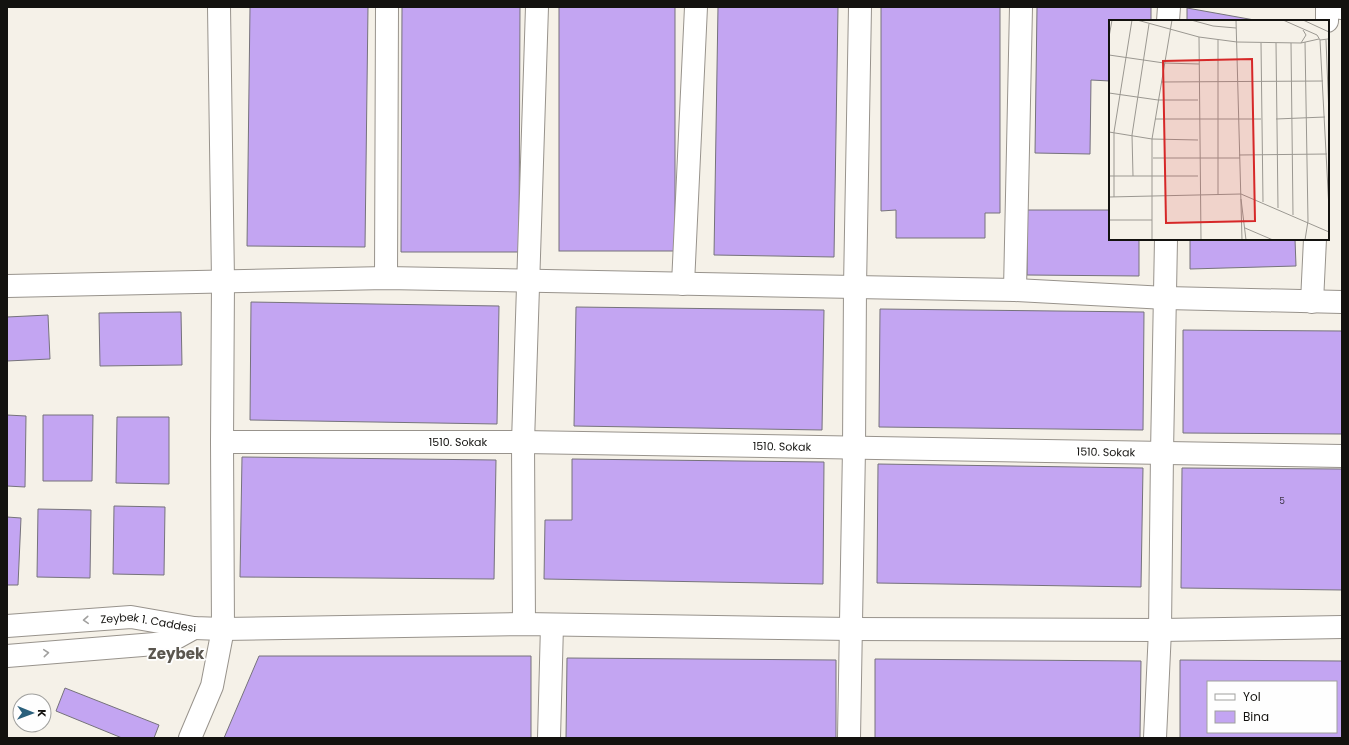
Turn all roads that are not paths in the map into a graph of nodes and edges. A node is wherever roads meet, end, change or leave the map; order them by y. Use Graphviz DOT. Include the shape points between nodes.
graph roads {
  1 [pos="219,7"];
  2 [pos="387,7"];
  3 [pos="537,7"];
  4 [pos="696,7"];
  5 [pos="860,7"];
  6 [pos="1020,7"];
  7 [pos="1169,7"];
  8 [pos="1327,7"];
  9 [pos="1334,7"];
  10 [pos="1342,8"];
  11 [pos="1168,20"];
  12 [pos="1327,20"];
  13 [pos="1166,240"];
  14 [pos="1315,240"];
  15 [pos="386,278"];
  16 [pos="223,281"];
  17 [pos="527,281"];
  18 [pos="683,284"];
  19 [pos="7,286"];
  20 [pos="855,287"];
  21 [pos="1015,290"];
  22 [pos="1166,298"];
  23 [pos="1312,302"];
  24 [pos="1342,302"];
  25 [pos="222,442"];
  26 [pos="523,442"];
  27 [pos="854,448"];
  28 [pos="1162,453"];
  29 [pos="1342,456"];
  30 [pos="524,624"];
  31 [pos="552,625"];
  32 [pos="7,626"];
  33 [pos="1342,627"];
  34 [pos="194,628"];
  35 [pos="223,629"];
  36 [pos="851,629"];
  37 [pos="1160,630"];
  38 [pos="7,656"];
  39 [pos="190,738"];
  40 [pos="549,738"];
  41 [pos="849,738"];
  42 [pos="1155,738"];
  1 -- 16 [label="street"];
  2 -- 15 [label="street"];
  3 -- 17 [label="street"];
  4 -- 18 [label="street"];
  5 -- 20 [label="street"];
  6 -- 21 [label="street"];
  7 -- 11 [label="street"];
  8 -- 12 [label="street"];
  9 -- 10 [label="street"];
  13 -- 22 [label="street"];
  14 -- 23 [label="street"];
  15 -- 16 [label="street"];
  15 -- 17 [label="street"];
  16 -- 19 [label="street"];
  16 -- 25 [label="street"];
  17 -- 18 [label="street"];
  17 -- 26 [label="street"];
  18 -- 20 [label="street"];
  20 -- 21 [label="street"];
  20 -- 27 [label="street"];
  21 -- 22 [label="street"];
  22 -- 23 [label="street"];
  22 -- 28 [label="street"];
  23 -- 24 [label="street"];
  25 -- 26 [label="street, 1510. Sokak"];
  25 -- 35 [label="street"];
  26 -- 27 [label="street, 1510. Sokak"];
  26 -- 30 [label="street"];
  27 -- 28 [label="street, 1510. Sokak"];
  27 -- 36 [label="street"];
  28 -- 29 [label="street, 1510. Sokak"];
  28 -- 37 [label="street"];
  30 -- 31 [label="street"];
  30 -- 35 [label="street"];
  31 -- 36 [label="street"];
  31 -- 40 [label="street"];
  34 -- 32 [label="street, Zeybek 1. Caddesi, one-way" via="131,617"];
  33 -- 37 [label="street"];
  34 -- 35 [label="street"];
  38 -- 34 [label="street, Zeybek 1. Caddesi, one-way" via="167,643"];
  35 -- 39 [label="street" via="212,686"];
  36 -- 37 [label="street"];
  36 -- 41 [label="street"];
  37 -- 42 [label="street"];
}
